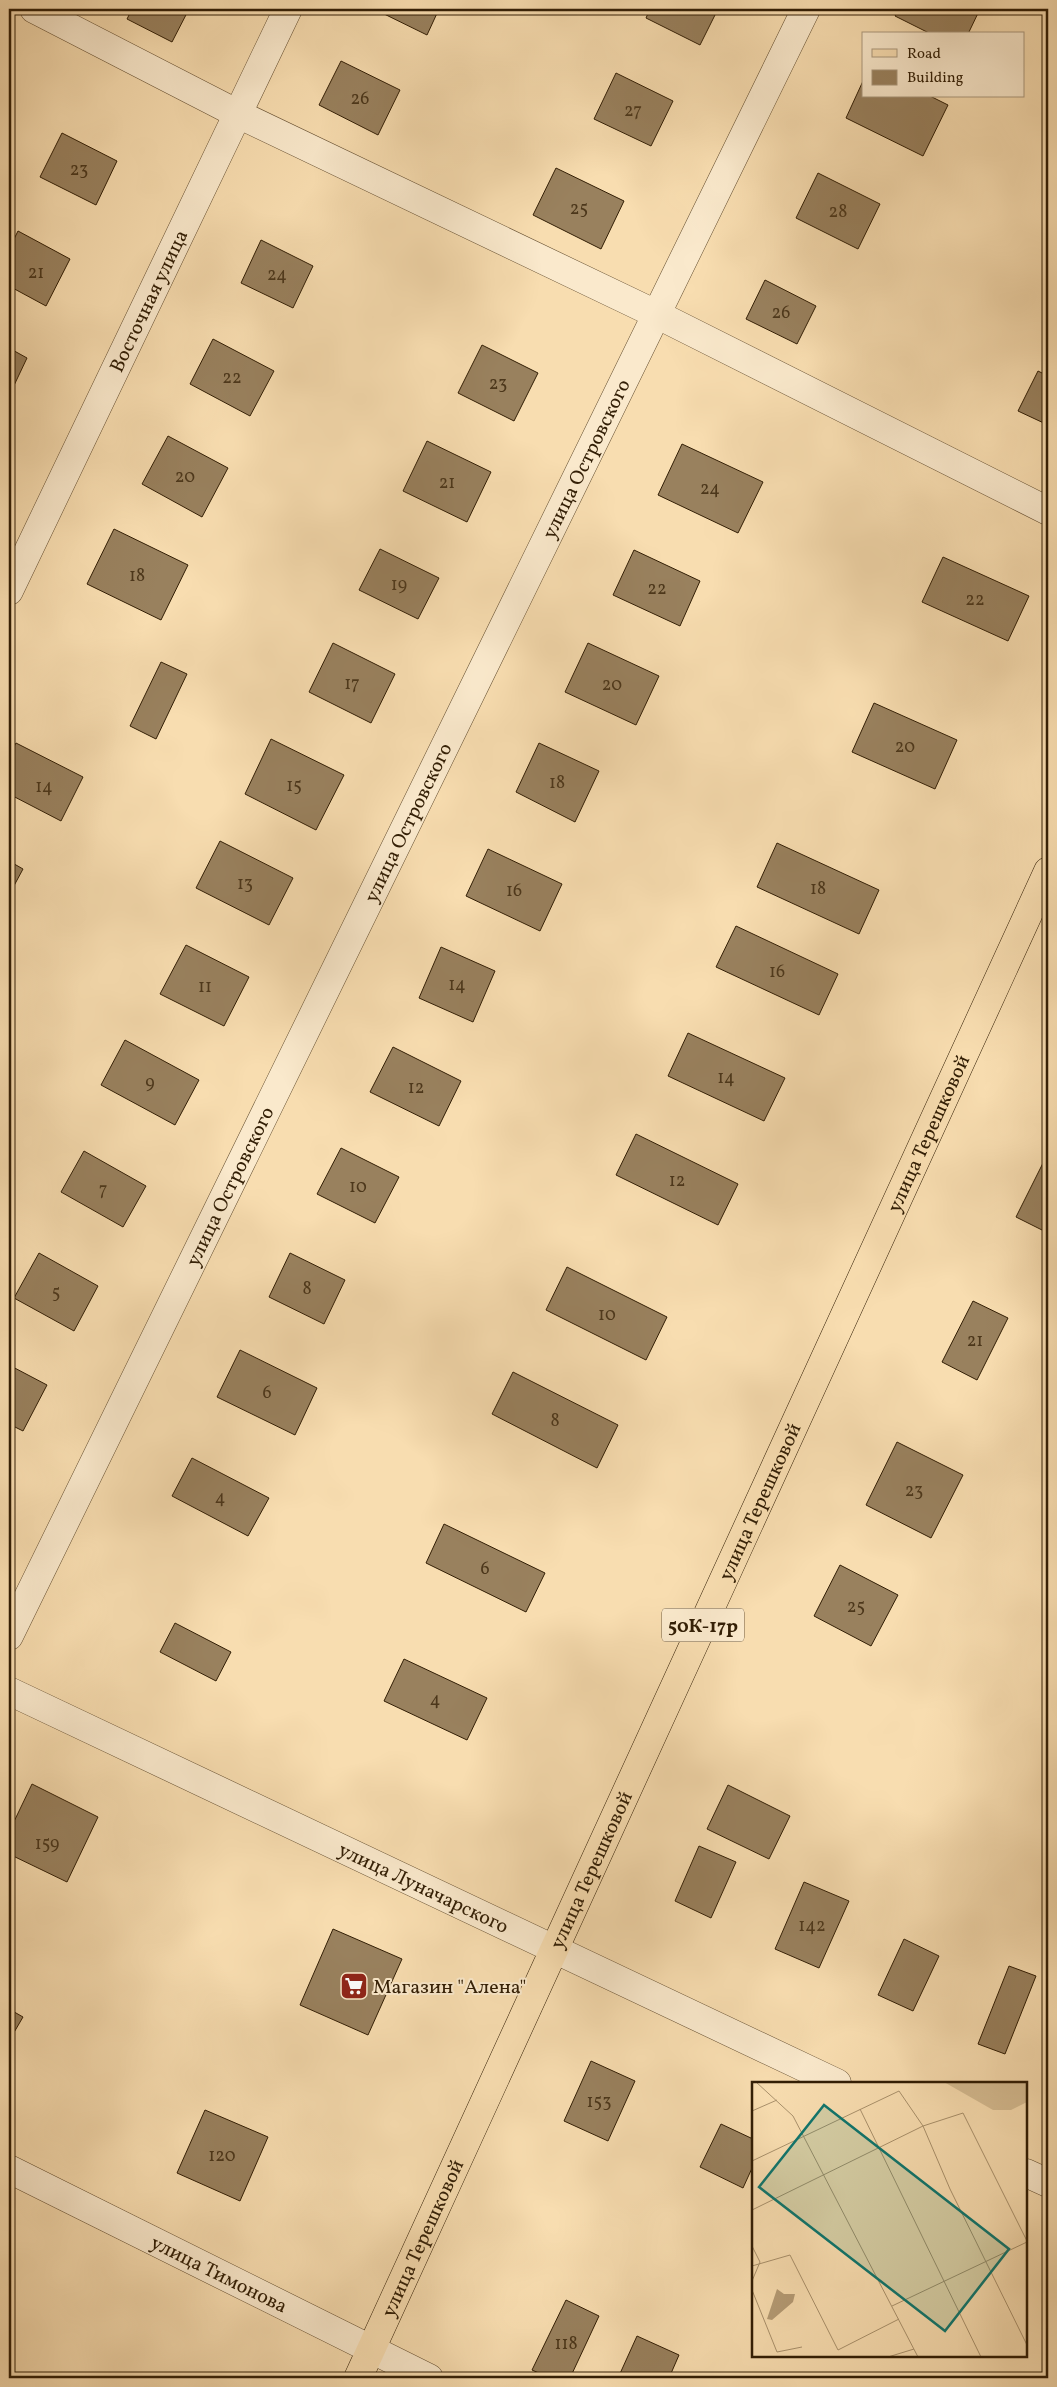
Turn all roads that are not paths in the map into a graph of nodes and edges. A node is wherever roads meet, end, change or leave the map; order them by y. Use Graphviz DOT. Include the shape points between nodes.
graph roads {
  1 [pos="34,9"];
  2 [pos="288,9"];
  3 [pos="806,9"];
  4 [pos="238,114"];
  5 [pos="656,314"];
  6 [pos="1048,511"];
  7 [pos="9,591"];
  8 [pos="1048,871"];
  9 [pos="9,1636"];
  10 [pos="9,1692"];
  11 [pos="555,1949"];
  12 [pos="836,2082"];
  13 [pos="9,2169"];
  14 [pos="1027,2174"];
  15 [pos="1048,2184"];
  16 [pos="371,2350"];
  17 [pos="358,2378"];
  18 [pos="429,2378"];
  1 -- 4 [label="street"];
  2 -- 4 [label="street, Восточная улица"];
  3 -- 5 [label="street, улица Островского"];
  4 -- 5 [label="street"];
  4 -- 7 [label="street, Восточная улица"];
  5 -- 6 [label="street"];
  5 -- 9 [label="street, улица Островского"];
  8 -- 11 [label="main road, улица Терешковой / 50К-17р"];
  10 -- 11 [label="street, улица Луначарского"];
  11 -- 12 [label="street, улица Луначарского"];
  11 -- 16 [label="main road, улица Терешковой / 50К-17р"];
  13 -- 16 [label="street, улица Тимонова"];
  14 -- 15 [label="street"];
  16 -- 17 [label="main road, улица Терешковой / 50К-17р"];
  16 -- 18 [label="street, улица Тимонова"];
}
